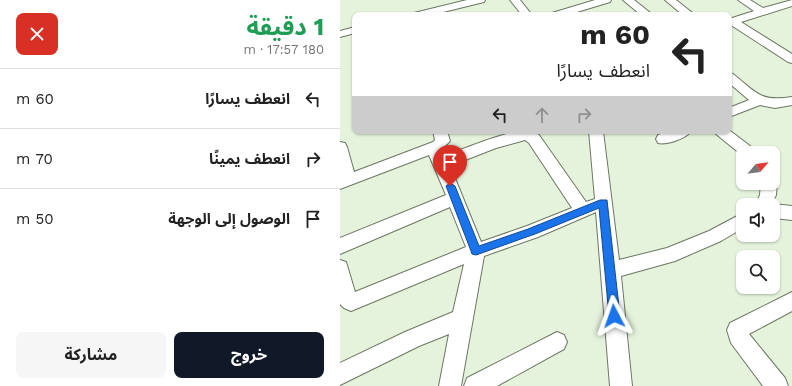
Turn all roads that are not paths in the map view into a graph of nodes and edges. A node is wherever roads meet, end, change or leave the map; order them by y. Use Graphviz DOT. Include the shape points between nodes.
graph roads {
  1 [pos="480,0"];
  2 [pos="515,0"];
  3 [pos="606,0"];
  4 [pos="670,0"];
  5 [pos="743,0"];
  6 [pos="632,1"];
  7 [pos="792,3"];
  8 [pos="781,6"];
  9 [pos="584,7"];
  10 [pos="433,12"];
  11 [pos="525,12"];
  12 [pos="566,12"];
  13 [pos="590,12"];
  14 [pos="645,12"];
  15 [pos="686,12"];
  16 [pos="762,12"];
  17 [pos="792,12"];
  18 [pos="732,22"];
  19 [pos="732,23"];
  20 [pos="352,31"];
  21 [pos="340,34"];
  22 [pos="792,59"];
  23 [pos="732,79"];
  24 [pos="759,101"];
  25 [pos="792,101"];
  26 [pos="732,112"];
  27 [pos="441,134"];
  28 [pos="596,134"];
  29 [pos="676,134"];
  30 [pos="725,134"];
  31 [pos="663,139"];
  32 [pos="739,146"];
  33 [pos="340,147"];
  34 [pos="436,156"];
  35 [pos="344,182"];
  36 [pos="455,198"];
  37 [pos="604,202"];
  38 [pos="584,211"];
  39 [pos="780,212"];
  40 [pos="792,213"];
  41 [pos="736,224"];
  42 [pos="340,246"];
  43 [pos="476,251"];
  44 [pos="611,270"];
  45 [pos="341,280"];
  46 [pos="792,302"];
  47 [pos="463,318"];
  48 [pos="557,342"];
  49 [pos="340,374"];
  50 [pos="450,386"];
  51 [pos="475,386"];
  52 [pos="621,386"];
  53 [pos="777,386"];
  1 -- 10 [label="street"];
  2 -- 11 [label="street"];
  3 -- 9 [label="street"];
  4 -- 15 [label="street"];
  5 -- 16 [label="street"];
  6 -- 14 [label="street"];
  7 -- 8 [label="street"];
  8 -- 16 [label="street"];
  8 -- 17 [label="street"];
  9 -- 12 [label="street"];
  9 -- 13 [label="street"];
  16 -- 18 [label="street"];
  19 -- 22 [label="street"];
  20 -- 21 [label="street"];
  23 -- 24 [label="street"];
  24 -- 25 [label="street" via="776,104"];
  24 -- 26 [label="street"];
  27 -- 34 [label="street" via="443,141 438,146"];
  28 -- 37 [label="street"];
  29 -- 31 [label="street"];
  30 -- 32 [label="street"];
  33 -- 35 [label="street"];
  34 -- 35 [label="street"];
  34 -- 36 [label="street"];
  34 -- 38 [label="street" via="528,135 534,139"];
  36 -- 42 [label="street"];
  36 -- 43 [label="street"];
  37 -- 38 [label="street"];
  37 -- 44 [label="street"];
  38 -- 43 [label="street"];
  39 -- 40 [label="street"];
  41 -- 44 [label="street" via="715,236 668,255"];
  43 -- 45 [label="street" via="356,301 348,300"];
  43 -- 47 [label="street"];
  44 -- 52 [label="street"];
  46 -- 53 [label="street" via="738,330 738,336"];
  47 -- 49 [label="street" via="412,339"];
  47 -- 50 [label="street"];
  48 -- 51 [label="street"];
}
